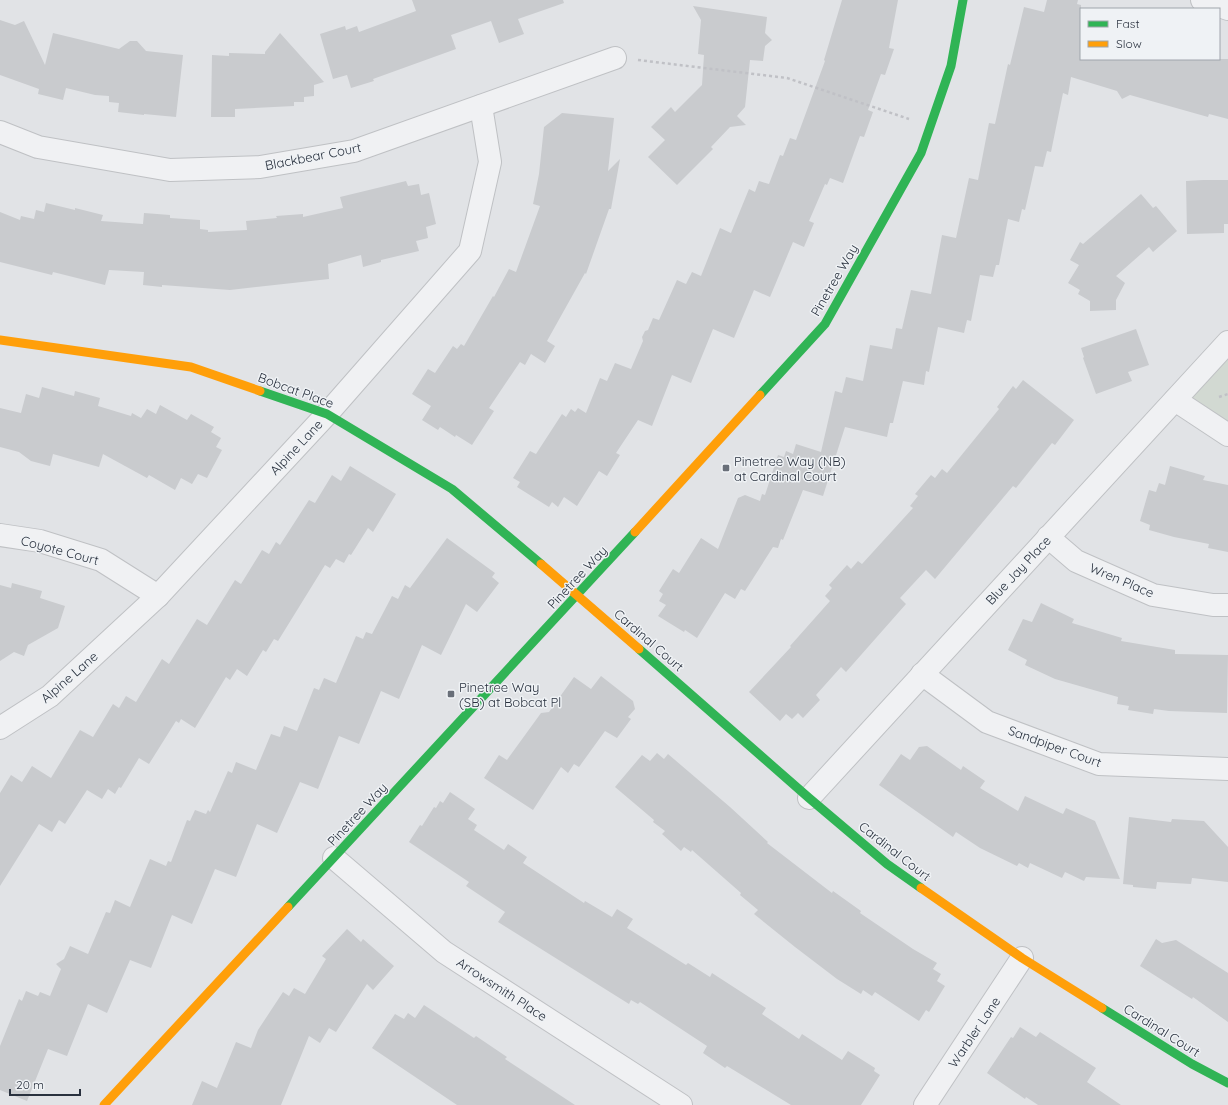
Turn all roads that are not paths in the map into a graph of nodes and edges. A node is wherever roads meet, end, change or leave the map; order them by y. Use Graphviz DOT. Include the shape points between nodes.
graph roads {
  1 [pos="963,0"];
  2 [pos="1202,0"];
  3 [pos="1228,9"];
  4 [pos="616,58"];
  5 [pos="481,106"];
  6 [pos="0,132"];
  7 [pos="0,340"];
  8 [pos="1228,342"];
  9 [pos="1175,400"];
  10 [pos="327,414"];
  11 [pos="1228,435"];
  12 [pos="0,535"];
  13 [pos="1048,537"];
  14 [pos="578,595"];
  15 [pos="158,596"];
  16 [pos="1228,605"];
  17 [pos="922,674"];
  18 [pos="0,728"];
  19 [pos="1228,770"];
  20 [pos="809,798"];
  21 [pos="334,858"];
  22 [pos="1022,958"];
  23 [pos="1228,1083"];
  24 [pos="104,1105"];
  25 [pos="681,1105"];
  26 [pos="925,1105"];
  1 -- 14 [label="street, Pinetree Way" via="951,66 921,153 825,324"];
  2 -- 3 [label="street"];
  4 -- 5 [label="street, Blackbear Court"];
  5 -- 6 [label="street, Blackbear Court" via="354,151 260,167 170,170 38,147"];
  5 -- 10 [label="street, Alpine Lane" via="490,162 470,251"];
  7 -- 10 [label="street, Bobcat Place" via="191,367"];
  8 -- 9 [label="street, Blue Jay Place"];
  9 -- 11 [label="street"];
  9 -- 13 [label="street, Blue Jay Place"];
  10 -- 14 [label="street, Bobcat Place" via="452,489"];
  10 -- 15 [label="street, Alpine Lane"];
  12 -- 15 [label="street, Coyote Court" via="40,541 101,560"];
  13 -- 16 [label="street, Wren Place" via="1076,561 1153,595"];
  13 -- 17 [label="street, Blue Jay Place"];
  14 -- 20 [label="street, Cardinal Court"];
  14 -- 21 [label="street, Pinetree Way"];
  15 -- 18 [label="street, Alpine Lane" via="50,696"];
  17 -- 19 [label="street, Sandpiper Court" via="987,722 1099,764"];
  17 -- 20 [label="street, Blue Jay Place"];
  20 -- 22 [label="street, Cardinal Court" via="887,864"];
  21 -- 24 [label="street, Pinetree Way"];
  21 -- 25 [label="street, Arrowsmith Place" via="444,952"];
  22 -- 23 [label="street, Cardinal Court" via="1192,1064"];
  22 -- 26 [label="street, Warbler Lane"];
}
